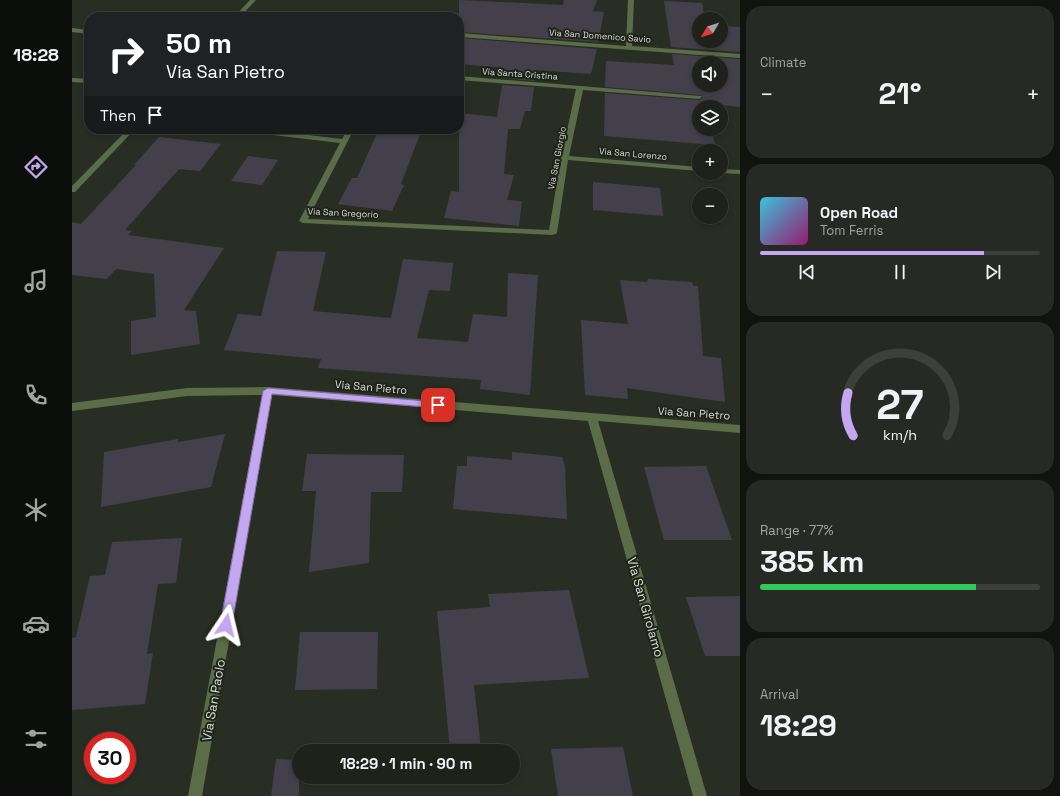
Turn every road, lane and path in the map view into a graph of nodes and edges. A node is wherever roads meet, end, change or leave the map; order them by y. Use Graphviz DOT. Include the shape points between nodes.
graph roads {
  1 [pos="253,0"];
  2 [pos="631,0"];
  3 [pos="242,12"];
  4 [pos="72,30"];
  5 [pos="84,31"];
  6 [pos="464,35"];
  7 [pos="629,47"];
  8 [pos="740,56"];
  9 [pos="464,78"];
  10 [pos="72,80"];
  11 [pos="84,81"];
  12 [pos="580,87"];
  13 [pos="699,97"];
  14 [pos="127,134"];
  15 [pos="283,134"];
  16 [pos="348,134"];
  17 [pos="344,141"];
  18 [pos="565,158"];
  19 [pos="692,168"];
  20 [pos="728,171"];
  21 [pos="740,172"];
  22 [pos="72,190"];
  23 [pos="553,233"];
  24 [pos="268,391"];
  25 [pos="72,407"];
  26 [pos="592,418"];
  27 [pos="740,429"];
  28 [pos="195,796"];
  29 [pos="700,796"];
  1 -- 3 [label="street"];
  2 -- 7 [label="street"];
  4 -- 5 [label="street"];
  6 -- 7 [label="street, Via San Domenico Savio"];
  7 -- 8 [label="street, Via San Domenico Savio"];
  9 -- 12 [label="street, Via Santa Cristina"];
  10 -- 11 [label="street"];
  12 -- 13 [label="street, Via Santa Cristina"];
  12 -- 18 [label="street, Via San Giorgio"];
  14 -- 22 [label="street"];
  15 -- 17 [label="street"];
  16 -- 17 [label="street"];
  17 -- 23 [label="street, Via San Gregorio" via="302,221"];
  18 -- 19 [label="street, Via San Lorenzo"];
  18 -- 23 [label="street, Via San Giorgio"];
  20 -- 21 [label="street"];
  24 -- 25 [label="street, Via San Pietro" via="186,392"];
  24 -- 26 [label="street, Via San Pietro"];
  24 -- 28 [label="street, Via San Paolo"];
  26 -- 27 [label="street, Via San Pietro"];
  26 -- 29 [label="street, Via San Girolamo"];
}
